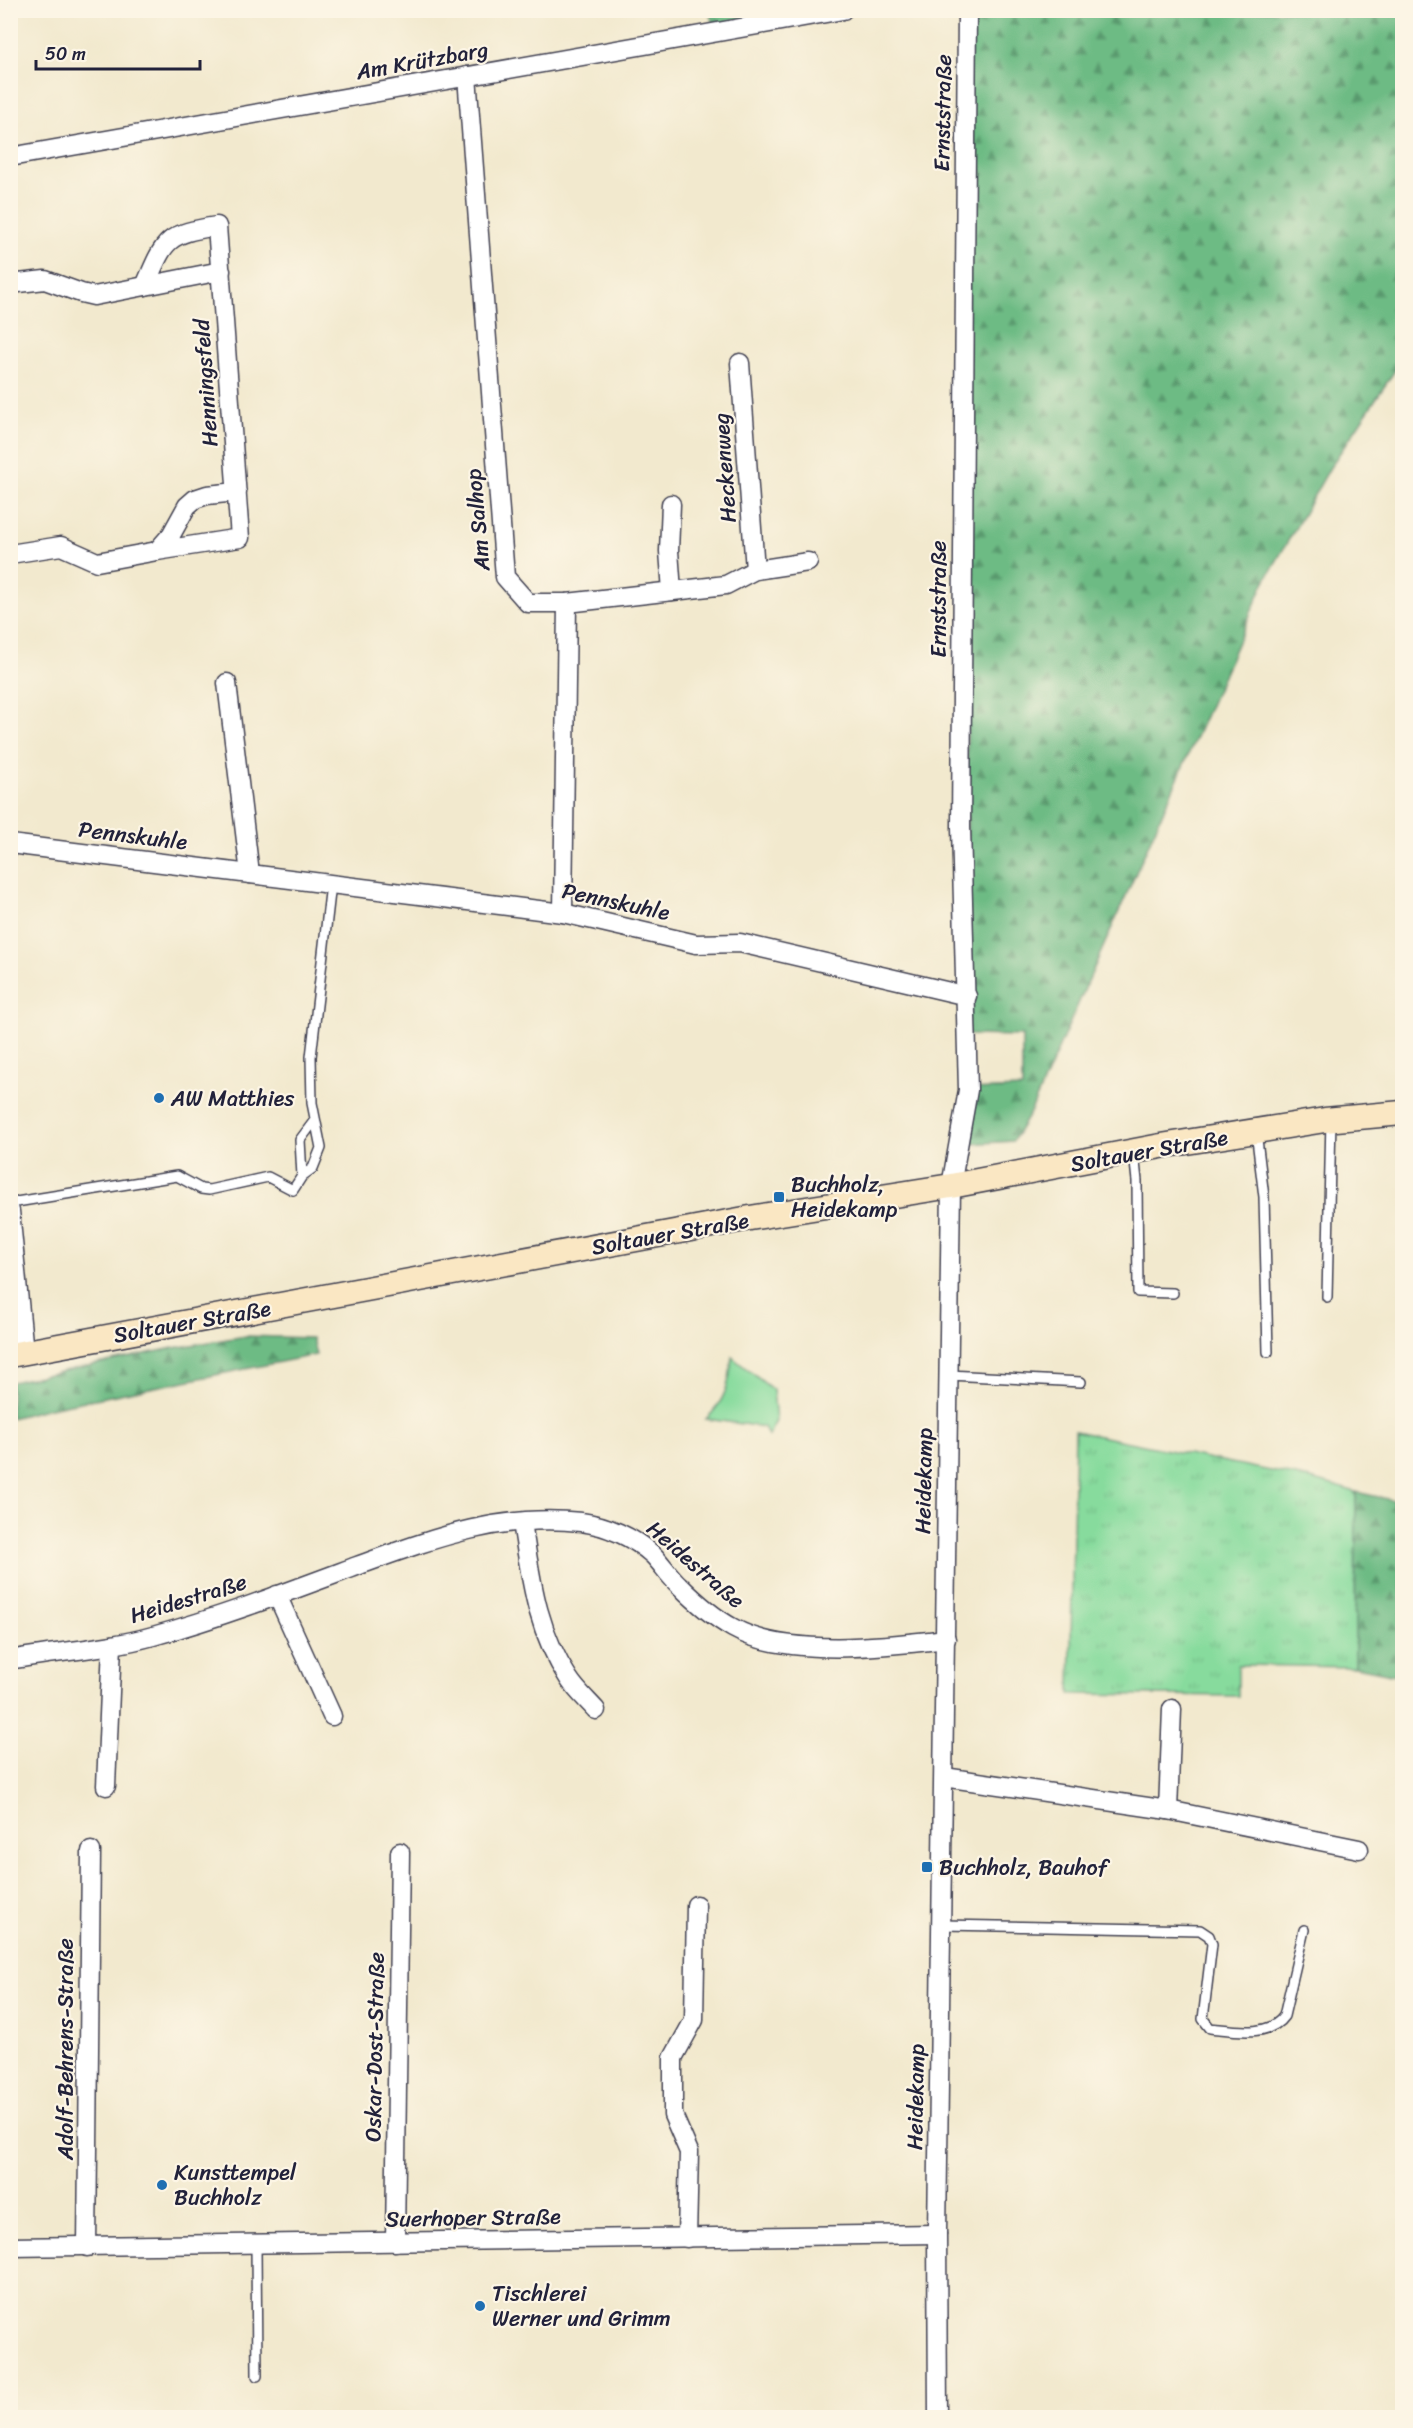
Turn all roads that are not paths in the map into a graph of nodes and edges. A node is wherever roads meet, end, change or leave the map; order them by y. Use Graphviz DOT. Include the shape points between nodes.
graph roads {
  1 [pos="843,10"];
  2 [pos="967,10"];
  3 [pos="467,76"];
  4 [pos="10,157"];
  5 [pos="221,271"];
  6 [pos="10,284"];
  7 [pos="145,286"];
  8 [pos="740,363"];
  9 [pos="237,492"];
  10 [pos="670,504"];
  11 [pos="157,551"];
  12 [pos="10,555"];
  13 [pos="808,562"];
  14 [pos="755,570"];
  15 [pos="672,591"];
  16 [pos="567,603"];
  17 [pos="227,682"];
  18 [pos="10,844"];
  19 [pos="250,874"];
  20 [pos="331,884"];
  21 [pos="563,913"];
  22 [pos="967,996"];
  23 [pos="1402,1113"];
  24 [pos="1331,1119"];
  25 [pos="315,1120"];
  26 [pos="1256,1131"];
  27 [pos="1134,1151"];
  28 [pos="302,1176"];
  29 [pos="951,1186"];
  30 [pos="10,1203"];
  31 [pos="10,1211"];
  32 [pos="12,1239"];
  33 [pos="1173,1293"];
  34 [pos="1327,1297"];
  35 [pos="1268,1352"];
  36 [pos="17,1353"];
  37 [pos="948,1375"];
  38 [pos="1081,1382"];
  39 [pos="522,1522"];
  40 [pos="277,1595"];
  41 [pos="946,1640"];
  42 [pos="112,1645"];
  43 [pos="10,1660"];
  44 [pos="1172,1708"];
  45 [pos="596,1710"];
  46 [pos="332,1716"];
  47 [pos="944,1777"];
  48 [pos="106,1786"];
  49 [pos="1168,1810"];
  50 [pos="1359,1849"];
  51 [pos="91,1851"];
  52 [pos="400,1852"];
  53 [pos="696,1905"];
  54 [pos="942,1925"];
  55 [pos="1304,1930"];
  56 [pos="937,2234"];
  57 [pos="687,2238"];
  58 [pos="395,2242"];
  59 [pos="256,2244"];
  60 [pos="10,2247"];
  61 [pos="87,2247"];
  62 [pos="257,2376"];
  63 [pos="938,2418"];
  1 -- 3 [label="street, Am Krützbarg"];
  2 -- 22 [label="street, Ernststraße" via="961,827"];
  3 -- 4 [label="street, Am Krützbarg"];
  3 -- 16 [label="street, Am Salhop" via="505,577 528,603"];
  5 -- 7 [label="street"];
  5 -- 7 [label="street, Henningsfeld" via="218,226 184,231 160,252"];
  5 -- 9 [label="street, Henningsfeld"];
  6 -- 7 [label="street" via="45,280 94,296"];
  8 -- 14 [label="street, Heckenweg"];
  9 -- 11 [label="street" via="195,499"];
  9 -- 11 [label="street, Henningsfeld" via="240,538"];
  10 -- 15 [label="street"];
  11 -- 12 [label="street, Henningsfeld" via="98,562 62,546"];
  13 -- 14 [label="street"];
  14 -- 15 [label="street" via="726,585"];
  15 -- 16 [label="street"];
  16 -- 21 [label="street"];
  17 -- 19 [label="street"];
  18 -- 19 [label="street, Pennskuhle"];
  19 -- 20 [label="street, Pennskuhle"];
  20 -- 21 [label="street, Pennskuhle"];
  20 -- 25 [label="lane" via="312,1046"];
  21 -- 22 [label="street, Pennskuhle" via="696,944 740,943"];
  22 -- 29 [label="street, Ernststraße" via="968,1090"];
  23 -- 24 [label="main road, Soltauer Straße"];
  24 -- 26 [label="main road, Soltauer Straße"];
  24 -- 34 [label="lane"];
  25 -- 28 [label="lane" via="300,1140"];
  25 -- 28 [label="lane" via="321,1148 313,1168"];
  26 -- 27 [label="main road, Soltauer Straße"];
  26 -- 35 [label="lane" via="1264,1197"];
  27 -- 29 [label="main road, Soltauer Straße"];
  27 -- 33 [label="lane" via="1138,1292"];
  28 -- 30 [label="lane" via="293,1190 268,1177 209,1190 177,1176"];
  29 -- 36 [label="main road, Soltauer Straße" via="750,1218"];
  29 -- 37 [label="street, Heidekamp"];
  31 -- 32 [label="street"];
  32 -- 36 [label="street"];
  37 -- 38 [label="lane"];
  37 -- 41 [label="street, Heidekamp"];
  39 -- 40 [label="street, Heidestraße" via="444,1535"];
  39 -- 41 [label="street, Heidestraße" via="582,1522 629,1538 653,1555 706,1610 735,1629 759,1638 787,1644 856,1647"];
  39 -- 45 [label="street" via="534,1599 546,1637 569,1680"];
  40 -- 42 [label="street, Heidestraße" via="154,1636"];
  40 -- 46 [label="street, Heidestraße"];
  41 -- 47 [label="street, Heidekamp"];
  42 -- 43 [label="street, Heidestraße"];
  42 -- 48 [label="street, Heidestraße"];
  44 -- 49 [label="street"];
  47 -- 49 [label="street"];
  47 -- 54 [label="street, Heidekamp"];
  49 -- 50 [label="street"];
  51 -- 61 [label="street, Adolf-Behrens-Straße"];
  52 -- 58 [label="street, Oskar-Dost-Straße"];
  53 -- 57 [label="street" via="694,2020 673,2058 673,2115 689,2151"];
  54 -- 55 [label="lane" via="1200,1930 1212,1944 1203,2019 1210,2028 1241,2031 1264,2028 1282,2020"];
  54 -- 56 [label="street, Heidekamp"];
  56 -- 57 [label="street, Suerhoper Straße"];
  56 -- 63 [label="street, Heidekamp"];
  57 -- 58 [label="street, Suerhoper Straße"];
  58 -- 59 [label="street, Suerhoper Straße"];
  59 -- 61 [label="street, Suerhoper Straße"];
  59 -- 62 [label="lane"];
  60 -- 61 [label="street, Suerhoper Straße"];
}
